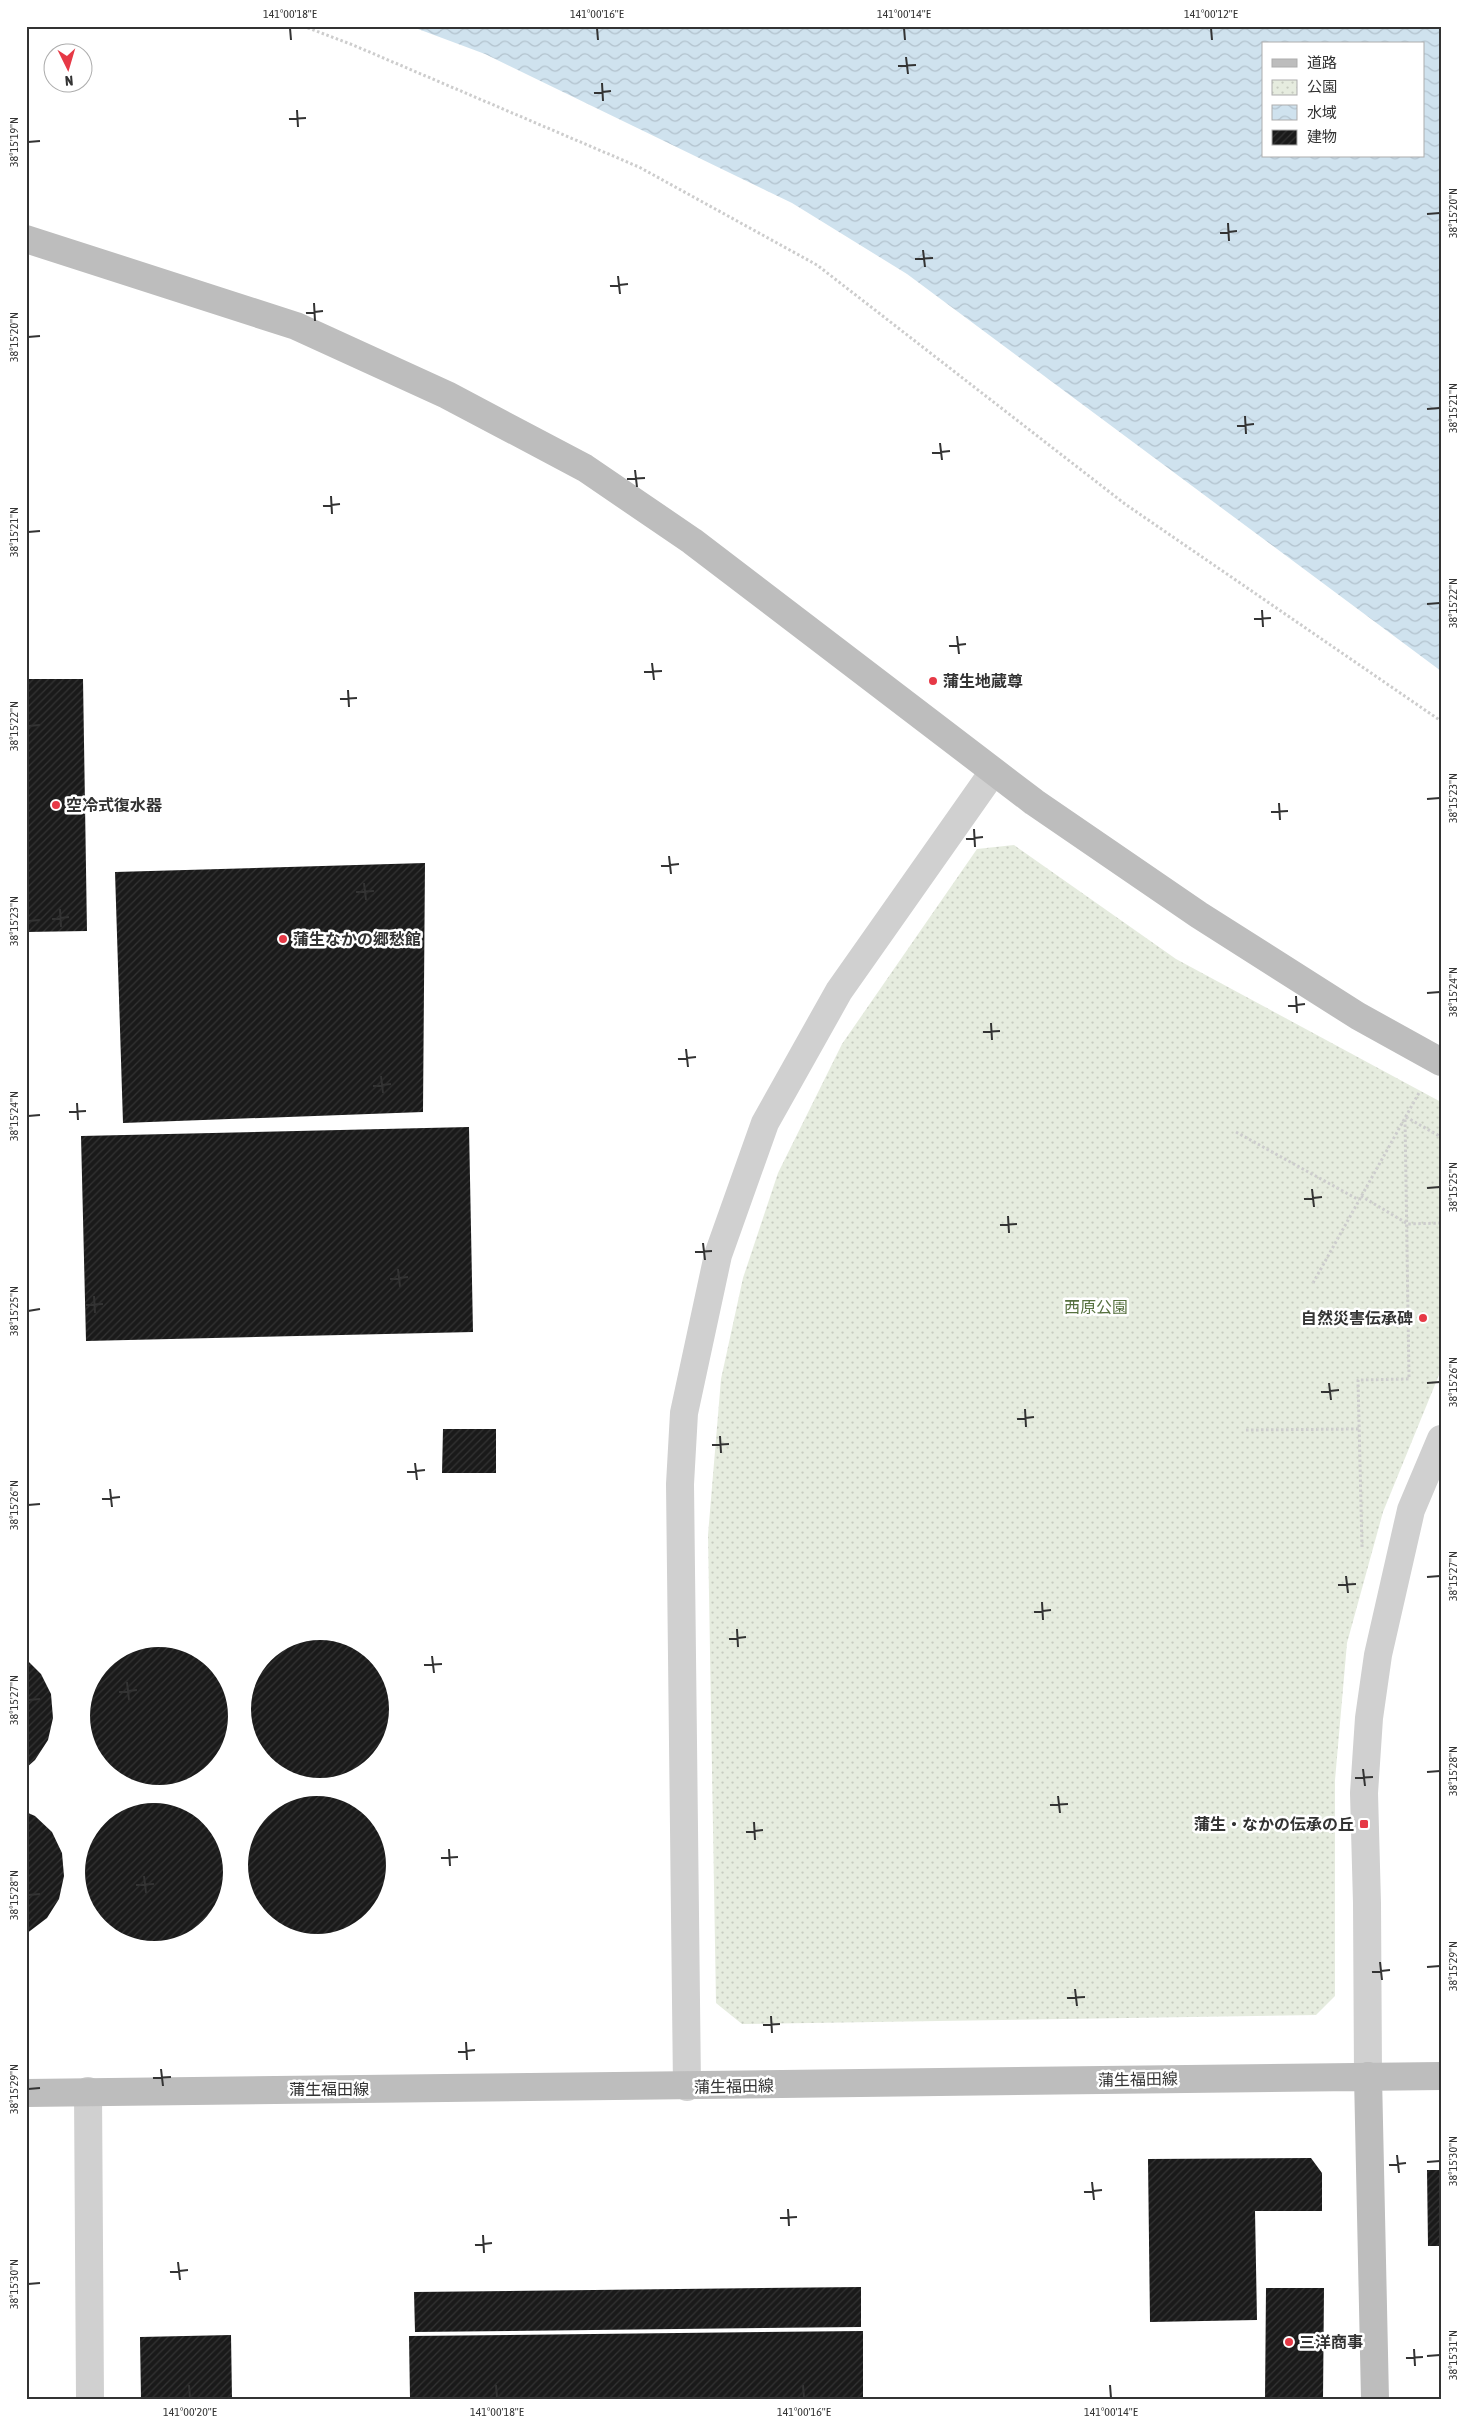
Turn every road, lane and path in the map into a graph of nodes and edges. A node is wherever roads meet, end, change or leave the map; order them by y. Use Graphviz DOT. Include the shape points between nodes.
graph roads {
  1 [pos="303,26"];
  2 [pos="26,238"];
  3 [pos="1441,721"];
  4 [pos="992,772"];
  5 [pos="1441,1062"];
  6 [pos="1421,1089"];
  7 [pos="1405,1117"];
  8 [pos="1236,1132"];
  9 [pos="1441,1137"];
  10 [pos="1360,1198"];
  11 [pos="1441,1223"];
  12 [pos="1408,1224"];
  13 [pos="1313,1282"];
  14 [pos="1360,1429"];
  15 [pos="1246,1430"];
  16 [pos="1441,1439"];
  17 [pos="1362,1547"];
  18 [pos="1368,2076"];
  19 [pos="1441,2076"];
  20 [pos="687,2087"];
  21 [pos="88,2091"];
  22 [pos="26,2093"];
  23 [pos="90,2399"];
  24 [pos="1375,2399"];
  1 -- 3 [label="path" via="353,44 639,167 817,265 1125,504"];
  2 -- 4 [label="street" via="296,326 447,395 585,468 692,541"];
  4 -- 5 [label="street" via="1199,915 1358,1016"];
  4 -- 20 [label="street" via="839,991 765,1123 716,1265 684,1412 680,1484"];
  6 -- 7 [label="path"];
  7 -- 9 [label="path"];
  7 -- 10 [label="path"];
  7 -- 12 [label="path"];
  8 -- 10 [label="path"];
  10 -- 12 [label="path"];
  10 -- 13 [label="path"];
  11 -- 12 [label="path"];
  12 -- 14 [label="path" via="1409,1379 1358,1380"];
  14 -- 15 [label="path"];
  14 -- 17 [label="path"];
  16 -- 18 [label="street" via="1411,1510 1381,1640 1369,1718 1364,1793"];
  18 -- 19 [label="street, 蒲生福田線"];
  18 -- 20 [label="street, 蒲生福田線"];
  18 -- 24 [label="street"];
  20 -- 21 [label="street, 蒲生福田線"];
  21 -- 22 [label="street, 蒲生福田線"];
  21 -- 23 [label="street"];
}
